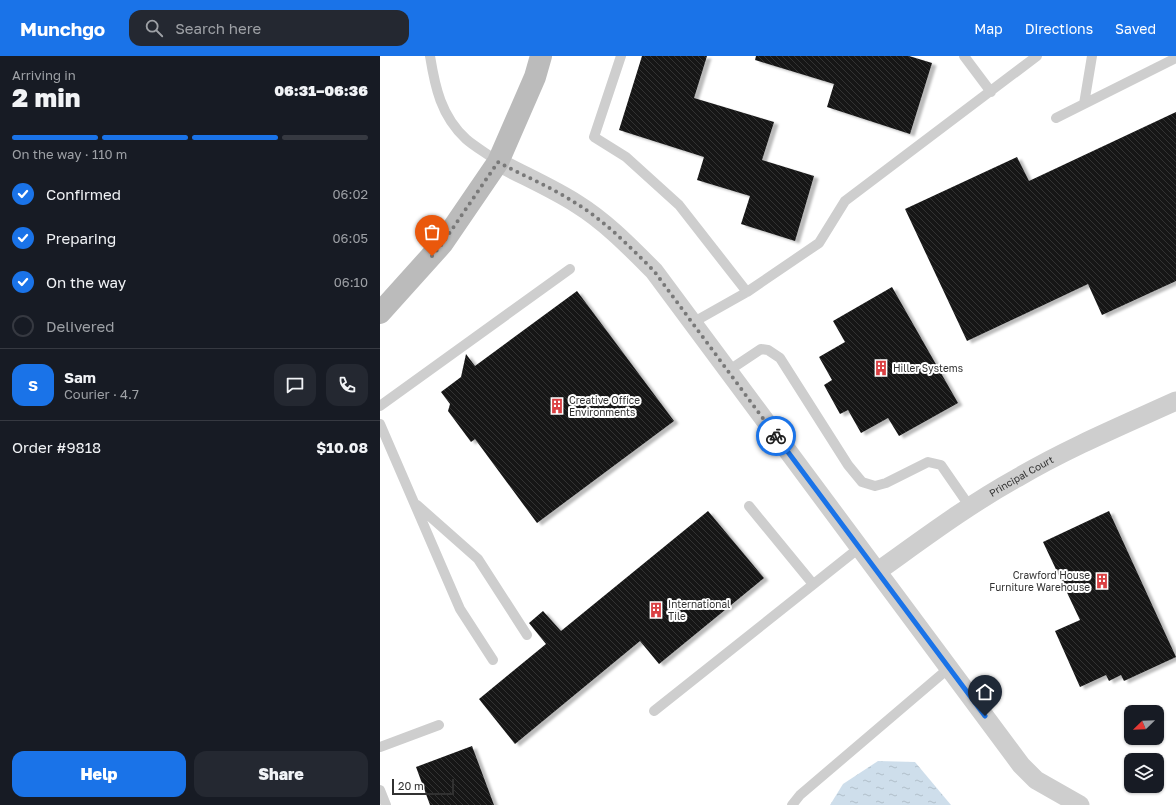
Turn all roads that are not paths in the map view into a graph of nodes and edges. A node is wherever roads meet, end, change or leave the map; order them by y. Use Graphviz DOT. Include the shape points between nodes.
graph roads {
  1 [pos="430,56"];
  2 [pos="541,56"];
  3 [pos="621,56"];
  4 [pos="964,56"];
  5 [pos="1037,56"];
  6 [pos="1092,56"];
  7 [pos="1176,58"];
  8 [pos="991,92"];
  9 [pos="1084,104"];
  10 [pos="1056,118"];
  11 [pos="498,162"];
  12 [pos="570,269"];
  13 [pos="747,292"];
  14 [pos="380,313"];
  15 [pos="692,323"];
  16 [pos="728,370"];
  17 [pos="1176,400"];
  18 [pos="380,406"];
  19 [pos="380,424"];
  20 [pos="415,503"];
  21 [pos="749,506"];
  22 [pos="970,507"];
  23 [pos="859,548"];
  24 [pos="878,571"];
  25 [pos="813,584"];
  26 [pos="527,636"];
  27 [pos="493,660"];
  28 [pos="949,668"];
  29 [pos="654,711"];
  30 [pos="439,725"];
  31 [pos="380,747"];
  32 [pos="380,790"];
  33 [pos="386,805"];
  34 [pos="792,805"];
  35 [pos="1080,805"];
  1 -- 11 [label="lane" via="435,88 442,108 465,138"];
  2 -- 11 [label="street" via="535,77"];
  3 -- 13 [label="lane" via="594,137 626,157 679,205"];
  4 -- 8 [label="lane"];
  5 -- 8 [label="lane"];
  6 -- 9 [label="lane"];
  7 -- 9 [label="lane"];
  8 -- 13 [label="lane" via="845,200 820,243"];
  9 -- 10 [label="lane"];
  11 -- 14 [label="street" via="442,244"];
  11 -- 15 [label="street" via="577,204 598,219 654,271"];
  12 -- 18 [label="lane"];
  13 -- 15 [label="lane"];
  15 -- 16 [label="street"];
  16 -- 22 [label="lane" via="761,349 768,350 780,358 848,465 862,482 875,486 886,484 928,462 941,465"];
  16 -- 23 [label="street"];
  17 -- 22 [label="street, Principal Court" via="1017,477"];
  19 -- 20 [label="lane"];
  20 -- 26 [label="lane" via="478,559"];
  20 -- 27 [label="lane" via="460,609"];
  21 -- 25 [label="lane"];
  22 -- 24 [label="street, Principal Court"];
  23 -- 24 [label="street"];
  23 -- 25 [label="lane"];
  24 -- 28 [label="street"];
  25 -- 29 [label="lane"];
  28 -- 34 [label="lane" via="800,795"];
  28 -- 35 [label="street" via="1021,765 1036,780"];
  30 -- 31 [label="lane"];
  32 -- 33 [label="lane"];
}
